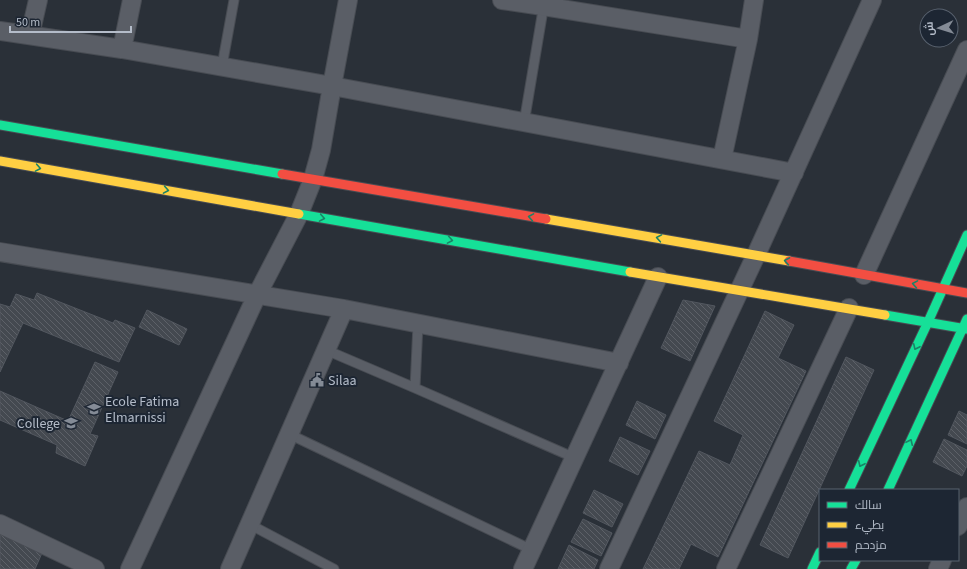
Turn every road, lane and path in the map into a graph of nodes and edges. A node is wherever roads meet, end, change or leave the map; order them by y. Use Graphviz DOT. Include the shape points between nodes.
graph roads {
  1 [pos="38,0"];
  2 [pos="132,0"];
  3 [pos="234,0"];
  4 [pos="348,0"];
  5 [pos="502,0"];
  6 [pos="754,0"];
  7 [pos="872,0"];
  8 [pos="544,3"];
  9 [pos="0,31"];
  10 [pos="30,36"];
  11 [pos="748,39"];
  12 [pos="122,49"];
  13 [pos="967,50"];
  14 [pos="222,66"];
  15 [pos="332,86"];
  16 [pos="524,123"];
  17 [pos="0,125"];
  18 [pos="722,159"];
  19 [pos="0,161"];
  20 [pos="794,173"];
  21 [pos="313,179"];
  22 [pos="299,214"];
  23 [pos="967,235"];
  24 [pos="0,252"];
  25 [pos="756,255"];
  26 [pos="864,275"];
  27 [pos="658,277"];
  28 [pos="942,289"];
  29 [pos="740,290"];
  30 [pos="967,293"];
  31 [pos="257,295"];
  32 [pos="849,308"];
  33 [pos="344,309"];
  34 [pos="928,322"];
  35 [pos="418,324"];
  36 [pos="966,325"];
  37 [pos="326,350"];
  38 [pos="619,364"];
  39 [pos="415,388"];
  40 [pos="289,434"];
  41 [pos="574,458"];
  42 [pos="849,489"];
  43 [pos="888,489"];
  44 [pos="967,507"];
  45 [pos="0,524"];
  46 [pos="250,524"];
  47 [pos="959,524"];
  48 [pos="532,550"];
  49 [pos="819,554"];
  50 [pos="95,569"];
  51 [pos="130,569"];
  52 [pos="230,569"];
  53 [pos="334,569"];
  54 [pos="523,569"];
  55 [pos="609,569"];
  56 [pos="726,569"];
  57 [pos="812,569"];
  1 -- 10 [label="street"];
  2 -- 12 [label="street"];
  3 -- 14 [label="lane"];
  4 -- 15 [label="street"];
  5 -- 8 [label="street"];
  6 -- 11 [label="street"];
  7 -- 20 [label="street"];
  8 -- 11 [label="street"];
  8 -- 16 [label="lane"];
  9 -- 10 [label="street"];
  10 -- 12 [label="street"];
  11 -- 18 [label="street"];
  12 -- 14 [label="street"];
  13 -- 26 [label="street"];
  14 -- 15 [label="street"];
  15 -- 16 [label="street"];
  15 -- 21 [label="street" via="321,150"];
  16 -- 18 [label="street"];
  17 -- 21 [label="street"];
  18 -- 20 [label="street"];
  19 -- 22 [label="street, one-way"];
  20 -- 25 [label="street"];
  21 -- 22 [label="street"];
  25 -- 21 [label="street, one-way"];
  22 -- 27 [label="street, one-way"];
  22 -- 31 [label="street"];
  23 -- 28 [label="street"];
  24 -- 31 [label="street"];
  26 -- 25 [label="street, one-way"];
  25 -- 29 [label="street"];
  28 -- 26 [label="street, one-way"];
  27 -- 29 [label="street"];
  27 -- 38 [label="street"];
  28 -- 30 [label="street"];
  28 -- 34 [label="street"];
  29 -- 32 [label="street"];
  29 -- 55 [label="street"];
  31 -- 33 [label="street"];
  31 -- 51 [label="street"];
  32 -- 34 [label="street"];
  32 -- 56 [label="street"];
  33 -- 35 [label="street"];
  33 -- 37 [label="street"];
  34 -- 36 [label="street"];
  34 -- 42 [label="street, one-way"];
  35 -- 38 [label="street"];
  35 -- 39 [label="lane"];
  43 -- 36 [label="street, one-way"];
  37 -- 39 [label="lane"];
  37 -- 40 [label="street"];
  38 -- 41 [label="street"];
  39 -- 41 [label="lane"];
  40 -- 46 [label="street"];
  40 -- 48 [label="lane"];
  41 -- 48 [label="street"];
  44 -- 47 [label="street"];
  45 -- 50 [label="street"];
  46 -- 52 [label="street"];
  46 -- 53 [label="lane"];
  48 -- 54 [label="street"];
  49 -- 57 [label="street"];
}
